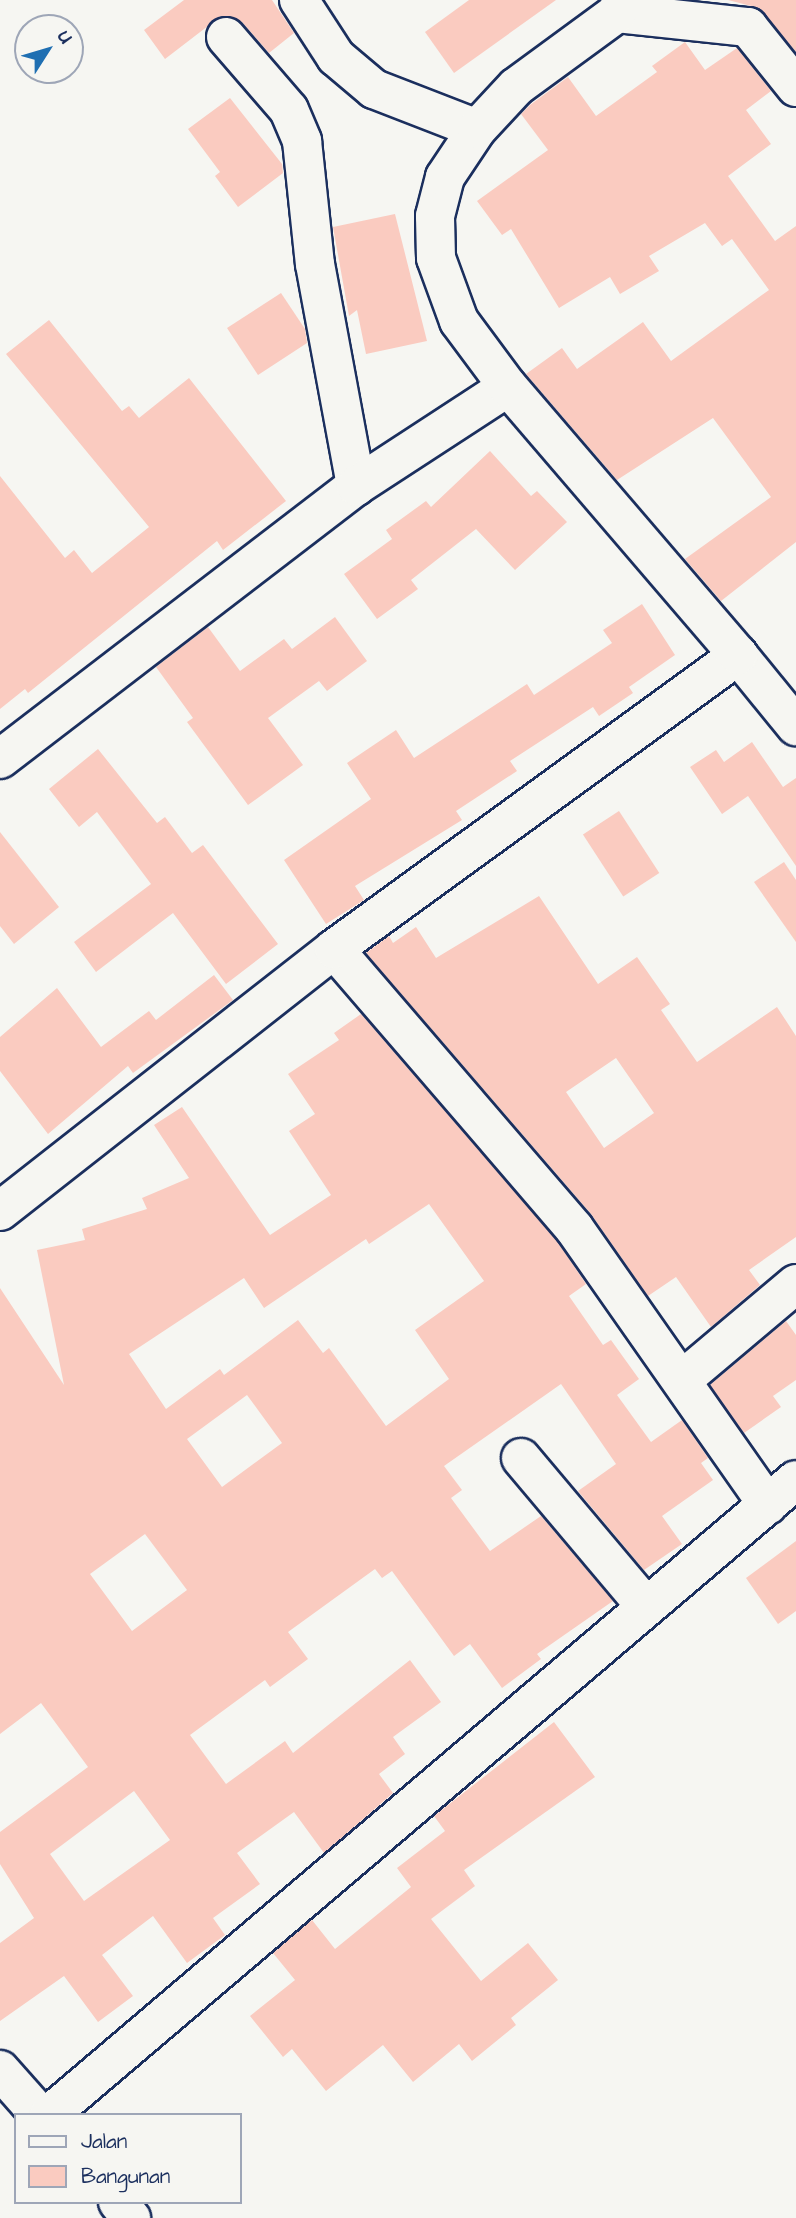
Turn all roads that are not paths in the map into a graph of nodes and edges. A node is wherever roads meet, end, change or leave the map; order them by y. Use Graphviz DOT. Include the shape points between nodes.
graph roads {
  1 [pos="299,0"];
  2 [pos="619,7"];
  3 [pos="226,37"];
  4 [pos="796,87"];
  5 [pos="477,129"];
  6 [pos="508,387"];
  7 [pos="356,486"];
  8 [pos="738,656"];
  9 [pos="796,726"];
  10 [pos="0,758"];
  11 [pos="334,949"];
  12 [pos="0,1211"];
  13 [pos="796,1284"];
  14 [pos="682,1380"];
  15 [pos="522,1458"];
  16 [pos="796,1480"];
  17 [pos="768,1505"];
  18 [pos="645,1605"];
  19 [pos="0,2070"];
  20 [pos="38,2113"];
  21 [pos="50,2113"];
  22 [pos="120,2204"];
  23 [pos="131,2218"];
  1 -- 5 [label="street" via="336,57 374,89"];
  2 -- 4 [label="street" via="748,27"];
  2 -- 5 [label="street" via="516,87"];
  3 -- 7 [label="street" via="289,110 302,141 315,264"];
  5 -- 6 [label="street" via="445,177 435,216 436,258 459,321"];
  6 -- 7 [label="street"];
  6 -- 8 [label="street"];
  7 -- 10 [label="street"];
  8 -- 9 [label="street"];
  8 -- 11 [label="street"];
  11 -- 12 [label="street"];
  11 -- 14 [label="street" via="574,1228"];
  13 -- 14 [label="street"];
  14 -- 17 [label="street"];
  15 -- 18 [label="street"];
  16 -- 17 [label="street"];
  17 -- 18 [label="street"];
  18 -- 21 [label="street"];
  19 -- 20 [label="street"];
  22 -- 23 [label="street"];
}
